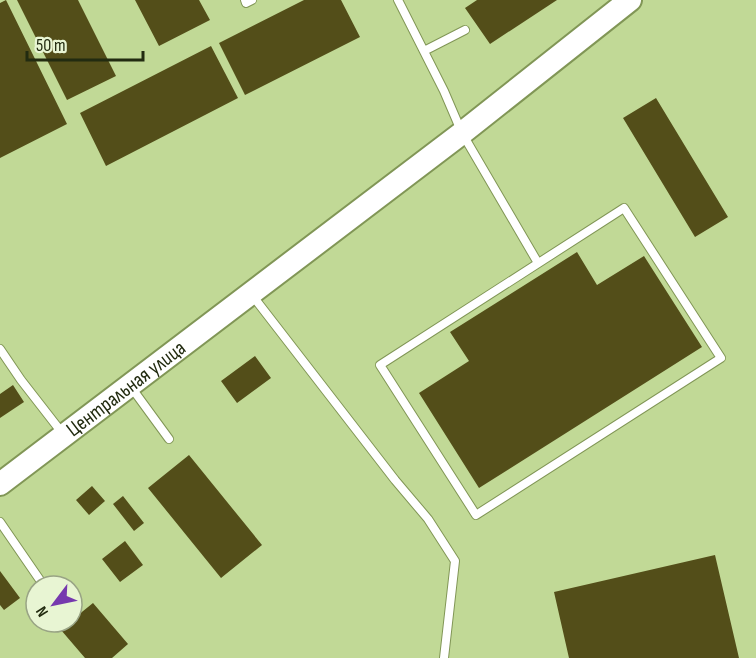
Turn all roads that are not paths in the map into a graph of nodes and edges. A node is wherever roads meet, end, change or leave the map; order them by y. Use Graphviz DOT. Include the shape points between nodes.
graph roads {
  1 [pos="245,0"];
  2 [pos="252,0"];
  3 [pos="398,0"];
  4 [pos="630,0"];
  5 [pos="465,30"];
  6 [pos="424,51"];
  7 [pos="462,133"];
  8 [pos="538,263"];
  9 [pos="251,294"];
  10 [pos="0,349"];
  11 [pos="130,386"];
  12 [pos="64,436"];
  13 [pos="169,439"];
  14 [pos="2,479"];
  15 [pos="0,522"];
  16 [pos="36,574"];
  17 [pos="444,658"];
  1 -- 2 [label="lane"];
  3 -- 6 [label="lane"];
  4 -- 7 [label="main road, Центральная улица"];
  5 -- 6 [label="lane"];
  6 -- 7 [label="lane"];
  7 -- 8 [label="lane"];
  7 -- 9 [label="main road, Центральная улица"];
  8 -- 8 [label="lane" via="380,365 477,515 721,358 624,208"];
  9 -- 11 [label="main road, Центральная улица"];
  9 -- 17 [label="lane" via="428,519 455,561"];
  10 -- 12 [label="lane"];
  11 -- 12 [label="main road, Центральная улица"];
  11 -- 13 [label="lane"];
  12 -- 14 [label="main road, Центральная улица"];
  15 -- 16 [label="lane"];
}
